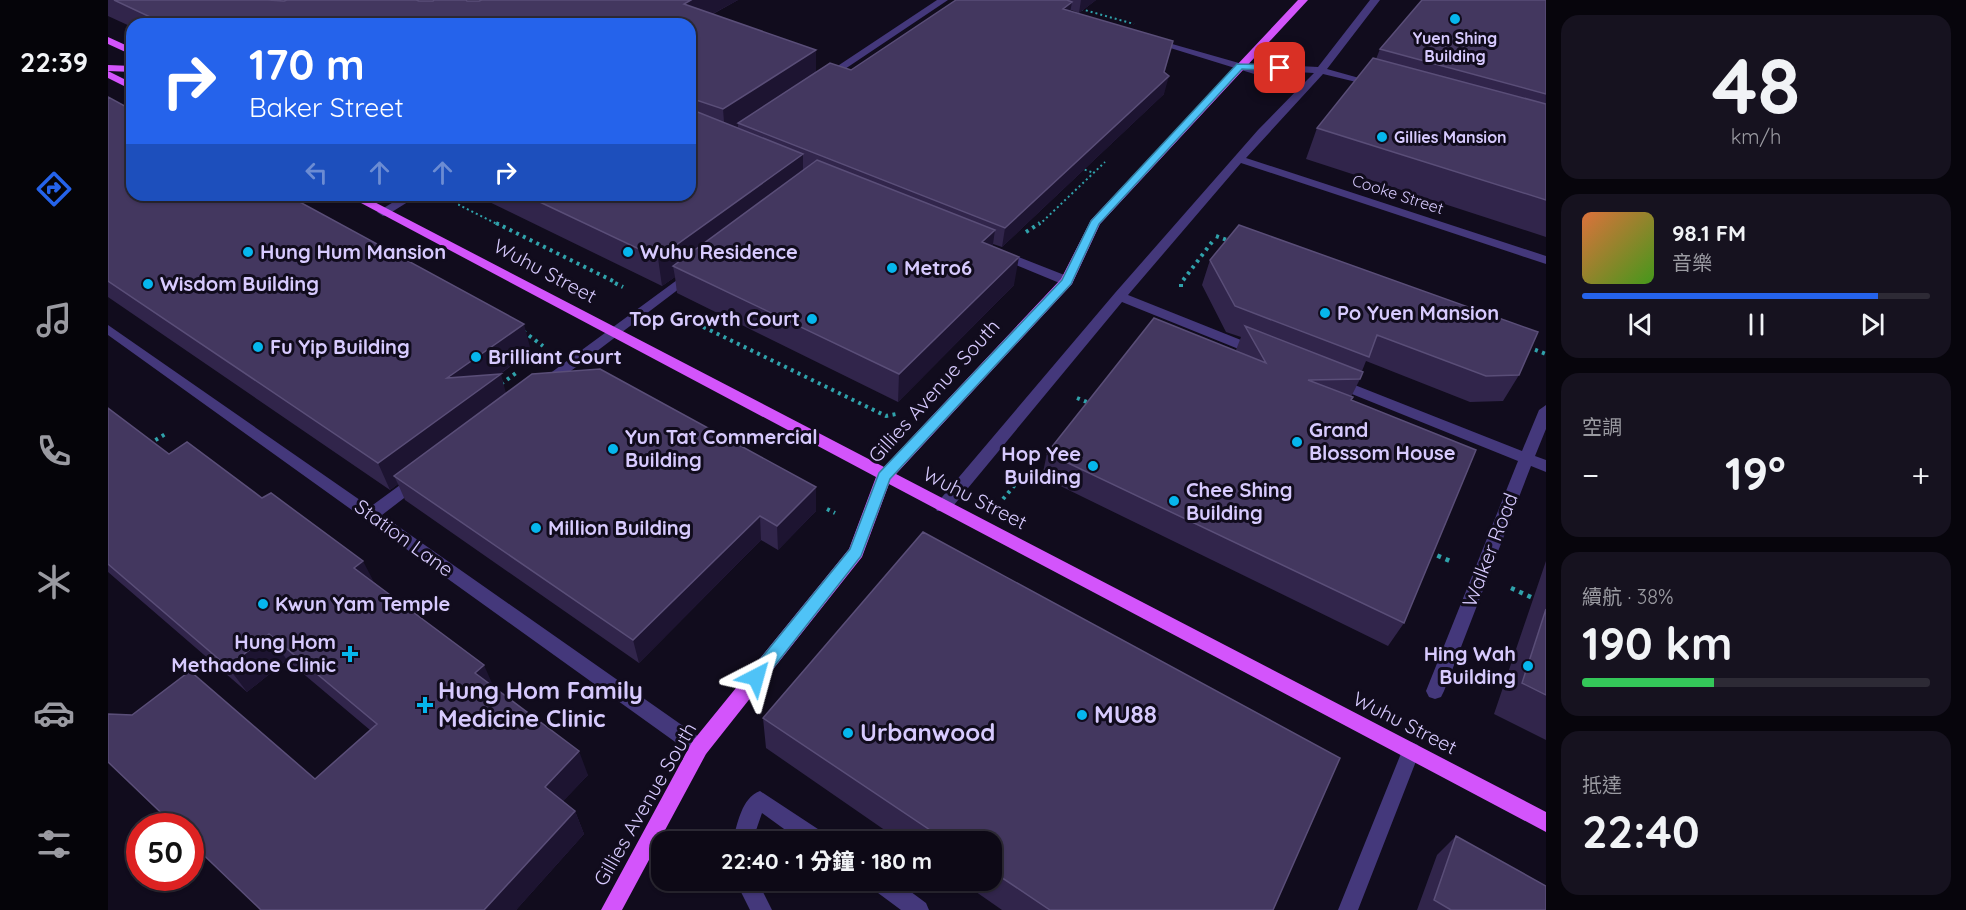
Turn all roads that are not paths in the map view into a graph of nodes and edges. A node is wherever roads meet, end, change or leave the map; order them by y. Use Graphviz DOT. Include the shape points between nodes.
graph roads {
  1 [pos="944,0"];
  2 [pos="1304,0"];
  3 [pos="1375,0"];
  4 [pos="1145,37"];
  5 [pos="108,40"];
  6 [pos="126,49"];
  7 [pos="1240,66"];
  8 [pos="108,68"];
  9 [pos="126,69"];
  10 [pos="1321,70"];
  11 [pos="108,74"];
  12 [pos="818,82"];
  13 [pos="126,84"];
  14 [pos="1305,87"];
  15 [pos="1382,87"];
  16 [pos="1239,159"];
  17 [pos="363,201"];
  18 [pos="402,201"];
  19 [pos="383,212"];
  20 [pos="988,249"];
  21 [pos="1546,261"];
  22 [pos="700,267"];
  23 [pos="1067,281"];
  24 [pos="1120,296"];
  25 [pos="108,329"];
  26 [pos="613,332"];
  27 [pos="1275,358"];
  28 [pos="1319,376"];
  29 [pos="529,396"];
  30 [pos="1546,410"];
  31 [pos="1527,459"];
  32 [pos="1546,466"];
  33 [pos="427,472"];
  34 [pos="884,477"];
  35 [pos="943,507"];
  36 [pos="372,514"];
  37 [pos="1435,691"];
  38 [pos="699,748"];
  39 [pos="1411,751"];
  40 [pos="1546,822"];
  41 [pos="745,831"];
  42 [pos="804,831"];
  43 [pos="751,891"];
  44 [pos="889,891"];
  45 [pos="907,907"];
  46 [pos="611,910"];
  47 [pos="762,910"];
  48 [pos="1348,910"];
  1 -- 12 [label="street"];
  2 -- 7 [label="main road, Gillies Avenue South"];
  3 -- 10 [label="street"];
  4 -- 7 [label="street"];
  5 -- 6 [label="main road"];
  7 -- 10 [label="street"];
  7 -- 14 [label="street"];
  7 -- 23 [label="main road, Gillies Avenue South" via="1095,223"];
  8 -- 9 [label="main road"];
  10 -- 14 [label="street"];
  10 -- 15 [label="street"];
  11 -- 13 [label="main road"];
  14 -- 16 [label="street"];
  16 -- 21 [label="street, Cooke Street"];
  16 -- 24 [label="street"];
  17 -- 19 [label="main road, Wuhu Street"];
  18 -- 19 [label="street"];
  19 -- 26 [label="main road, Wuhu Street"];
  20 -- 23 [label="street"];
  22 -- 26 [label="street"];
  23 -- 34 [label="main road, Gillies Avenue South"];
  24 -- 27 [label="street"];
  24 -- 35 [label="street"];
  25 -- 36 [label="street, Station Lane"];
  26 -- 29 [label="street"];
  26 -- 34 [label="main road, Wuhu Street"];
  28 -- 31 [label="street"];
  30 -- 31 [label="street, Walker Road"];
  31 -- 32 [label="street"];
  31 -- 37 [label="street, Walker Road"];
  33 -- 36 [label="street"];
  34 -- 35 [label="main road, Wuhu Street"];
  34 -- 38 [label="main road, Gillies Avenue South" via="856,552"];
  35 -- 39 [label="main road, Wuhu Street"];
  36 -- 38 [label="street, Station Lane"];
  38 -- 46 [label="main road, Gillies Avenue South"];
  39 -- 40 [label="main road, Wuhu Street"];
  39 -- 48 [label="street"];
  41 -- 42 [label="street" via="760,800"];
  43 -- 47 [label="street"];
  44 -- 45 [label="street"];
}
